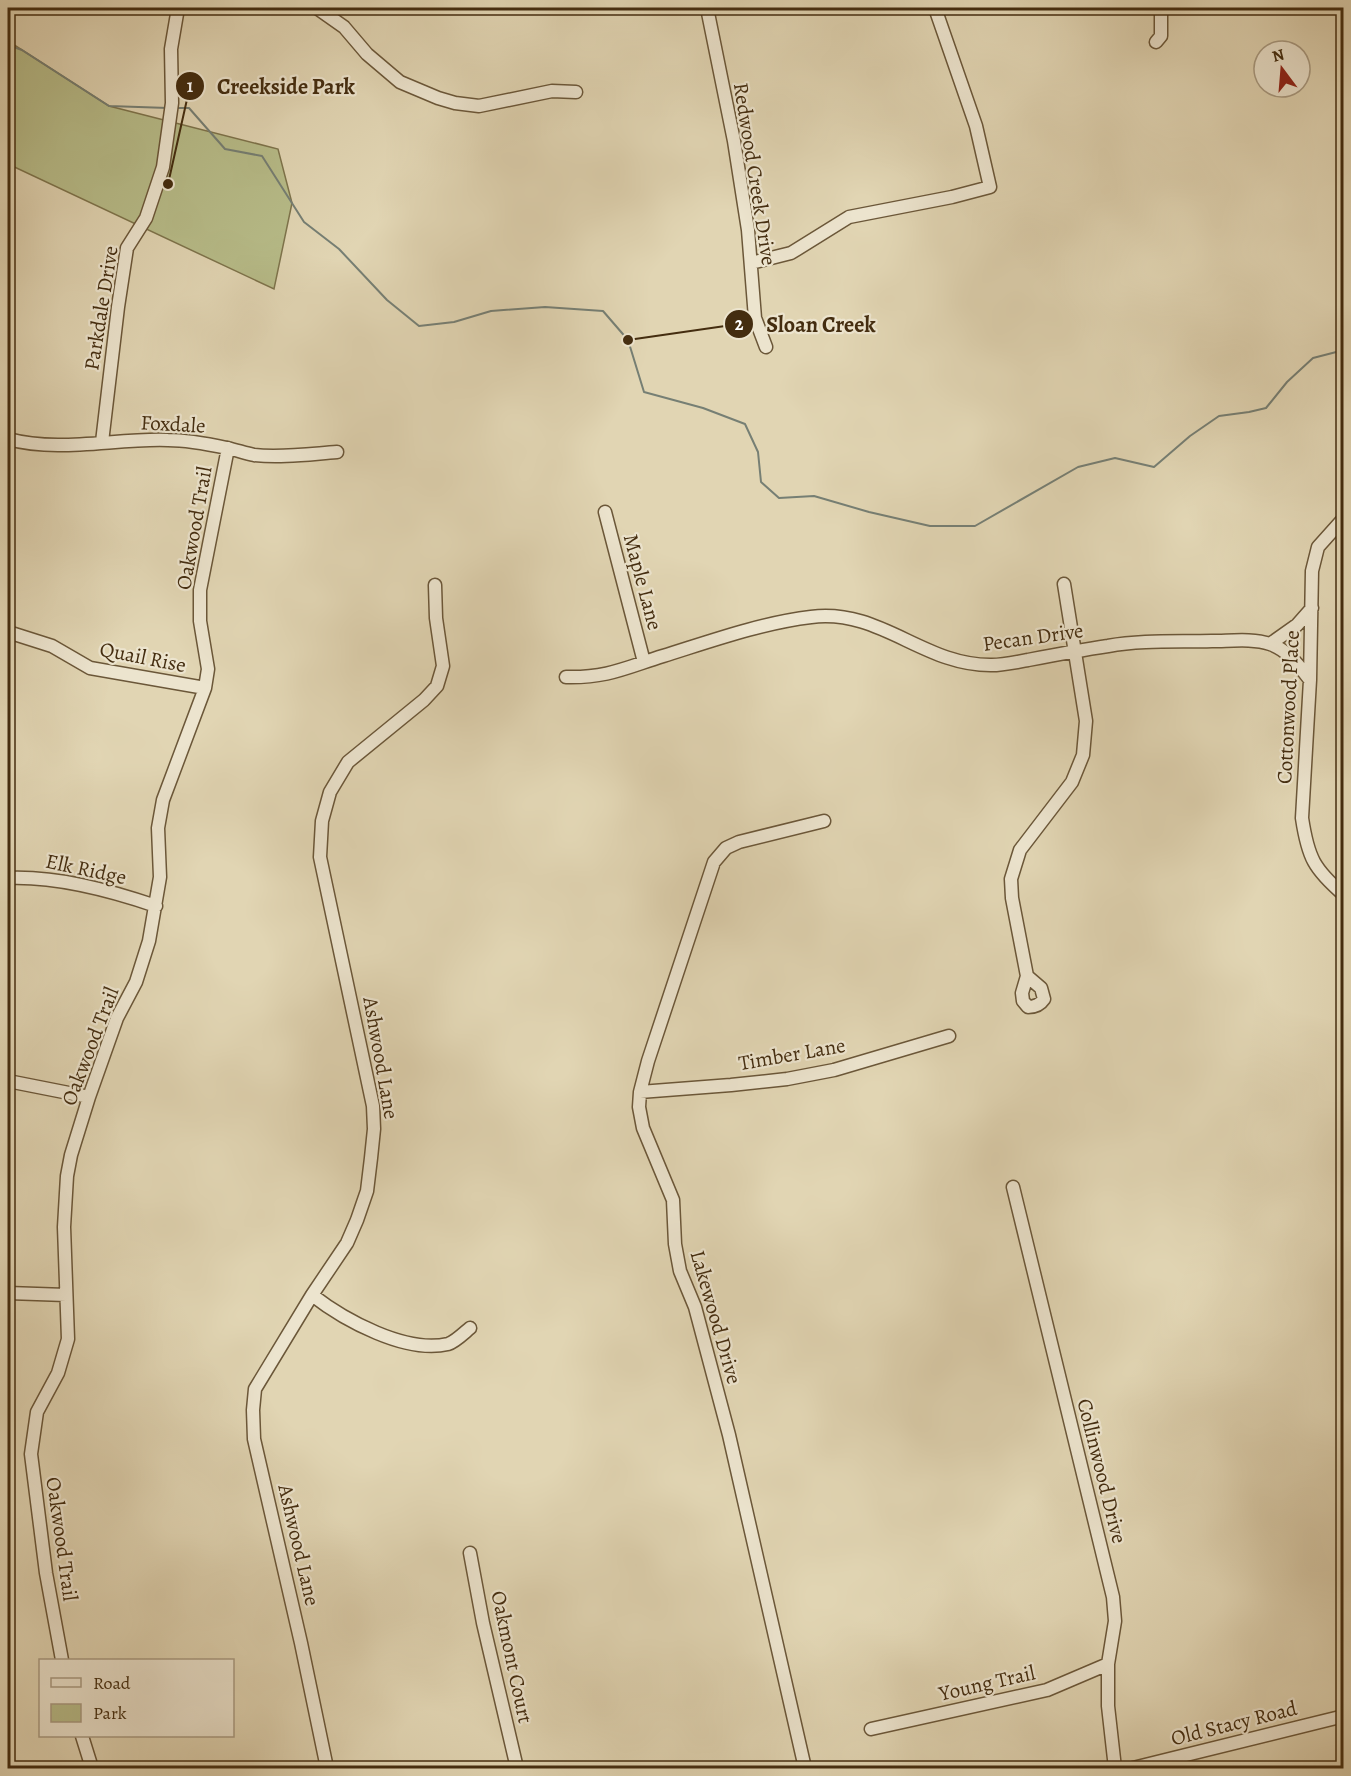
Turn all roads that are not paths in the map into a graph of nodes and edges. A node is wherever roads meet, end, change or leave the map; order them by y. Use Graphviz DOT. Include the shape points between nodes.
graph roads {
  1 [pos="178,8"];
  2 [pos="317,8"];
  3 [pos="707,8"];
  4 [pos="935,8"];
  5 [pos="1161,8"];
  6 [pos="1156,42"];
  7 [pos="576,92"];
  8 [pos="751,263"];
  9 [pos="766,347"];
  10 [pos="8,439"];
  11 [pos="102,442"];
  12 [pos="228,448"];
  13 [pos="337,452"];
  14 [pos="605,512"];
  15 [pos="1344,518"];
  16 [pos="1064,584"];
  17 [pos="435,585"];
  18 [pos="1312,608"];
  19 [pos="8,632"];
  20 [pos="1270,644"];
  21 [pos="1076,652"];
  22 [pos="644,662"];
  23 [pos="566,677"];
  24 [pos="1310,680"];
  25 [pos="206,688"];
  26 [pos="825,821"];
  27 [pos="8,878"];
  28 [pos="1344,896"];
  29 [pos="156,906"];
  30 [pos="1027,976"];
  31 [pos="949,1036"];
  32 [pos="8,1081"];
  33 [pos="640,1092"];
  34 [pos="89,1097"];
  35 [pos="1013,1187"];
  36 [pos="8,1293"];
  37 [pos="66,1294"];
  38 [pos="312,1295"];
  39 [pos="470,1328"];
  40 [pos="470,1553"];
  41 [pos="62,1659"];
  42 [pos="1108,1664"];
  43 [pos="1344,1716"];
  44 [pos="871,1729"];
  45 [pos="82,1737"];
  46 [pos="92,1768"];
  47 [pos="327,1768"];
  48 [pos="517,1768"];
  49 [pos="805,1768"];
  50 [pos="1115,1768"];
  51 [pos="1133,1768"];
  1 -- 11 [label="street, Parkdale Drive" via="171,50 172,103 163,167 146,218 127,248"];
  2 -- 7 [label="street" via="344,27 367,54 400,82 438,98 479,106 552,91"];
  3 -- 8 [label="street, Redwood Creek Drive" via="734,141"];
  4 -- 8 [label="street" via="976,126 990,187 849,217 792,253"];
  5 -- 6 [label="street" via="1161,36"];
  8 -- 9 [label="street, Redwood Creek Drive" via="755,318"];
  10 -- 11 [label="street, Foxdale" via="63,446"];
  11 -- 12 [label="street, Foxdale" via="168,440"];
  12 -- 13 [label="street, Foxdale" via="253,454"];
  12 -- 25 [label="street, Oakwood Trail" via="200,590 200,621 208,669"];
  14 -- 22 [label="street, Maple Lane"];
  15 -- 18 [label="street, Cottonwood Place" via="1318,547 1312,572"];
  16 -- 21 [label="street"];
  17 -- 38 [label="street, Ashwood Lane" via="443,666 437,686 348,762 330,792 321,821 320,857 369,1084 374,1129 367,1191 357,1220 347,1243"];
  18 -- 20 [label="street" via="1297,625"];
  18 -- 24 [label="street, Cottonwood Place"];
  19 -- 25 [label="street, Quail Rise" via="52,646 90,668"];
  20 -- 21 [label="street, Pecan Drive" via="1139,642"];
  20 -- 24 [label="street, Pecan Drive" via="1289,655"];
  21 -- 22 [label="street, Pecan Drive" via="993,666 970,664 936,655 861,620 814,616 715,639"];
  21 -- 30 [label="street" via="1086,722 1083,754 1072,782 1020,850 1011,879"];
  22 -- 23 [label="street, Pecan Drive" via="613,674"];
  24 -- 28 [label="street, Cottonwood Place" via="1302,818 1313,861 1326,881"];
  25 -- 29 [label="street, Oakwood Trail" via="163,800 158,828 160,877"];
  26 -- 33 [label="street, Lakewood Drive" via="739,842 726,848 714,862"];
  27 -- 29 [label="street, Elk Ridge" via="31,877 117,892"];
  29 -- 34 [label="street, Oakwood Trail" via="142,965 117,1018"];
  31 -- 33 [label="street, Timber Lane" via="834,1070 787,1079"];
  32 -- 34 [label="street"];
  33 -- 49 [label="street, Lakewood Drive" via="643,1128 674,1200 680,1271 694,1307 729,1436"];
  34 -- 37 [label="street, Oakwood Trail" via="67,1176"];
  35 -- 42 [label="street, Collinwood Drive" via="1113,1597 1115,1621"];
  36 -- 37 [label="street"];
  37 -- 41 [label="street, Oakwood Trail" via="66,1346 58,1373 37,1412 31,1454 46,1574"];
  38 -- 39 [label="street" via="346,1317 416,1345 449,1344"];
  38 -- 47 [label="street, Ashwood Lane" via="255,1389 254,1439"];
  40 -- 48 [label="street, Oakmont Court"];
  42 -- 44 [label="street, Young Trail" via="1047,1690"];
  42 -- 50 [label="street, Collinwood Drive"];
  43 -- 51 [label="street, Old Stacy Road"];
  45 -- 46 [label="street"];
}
